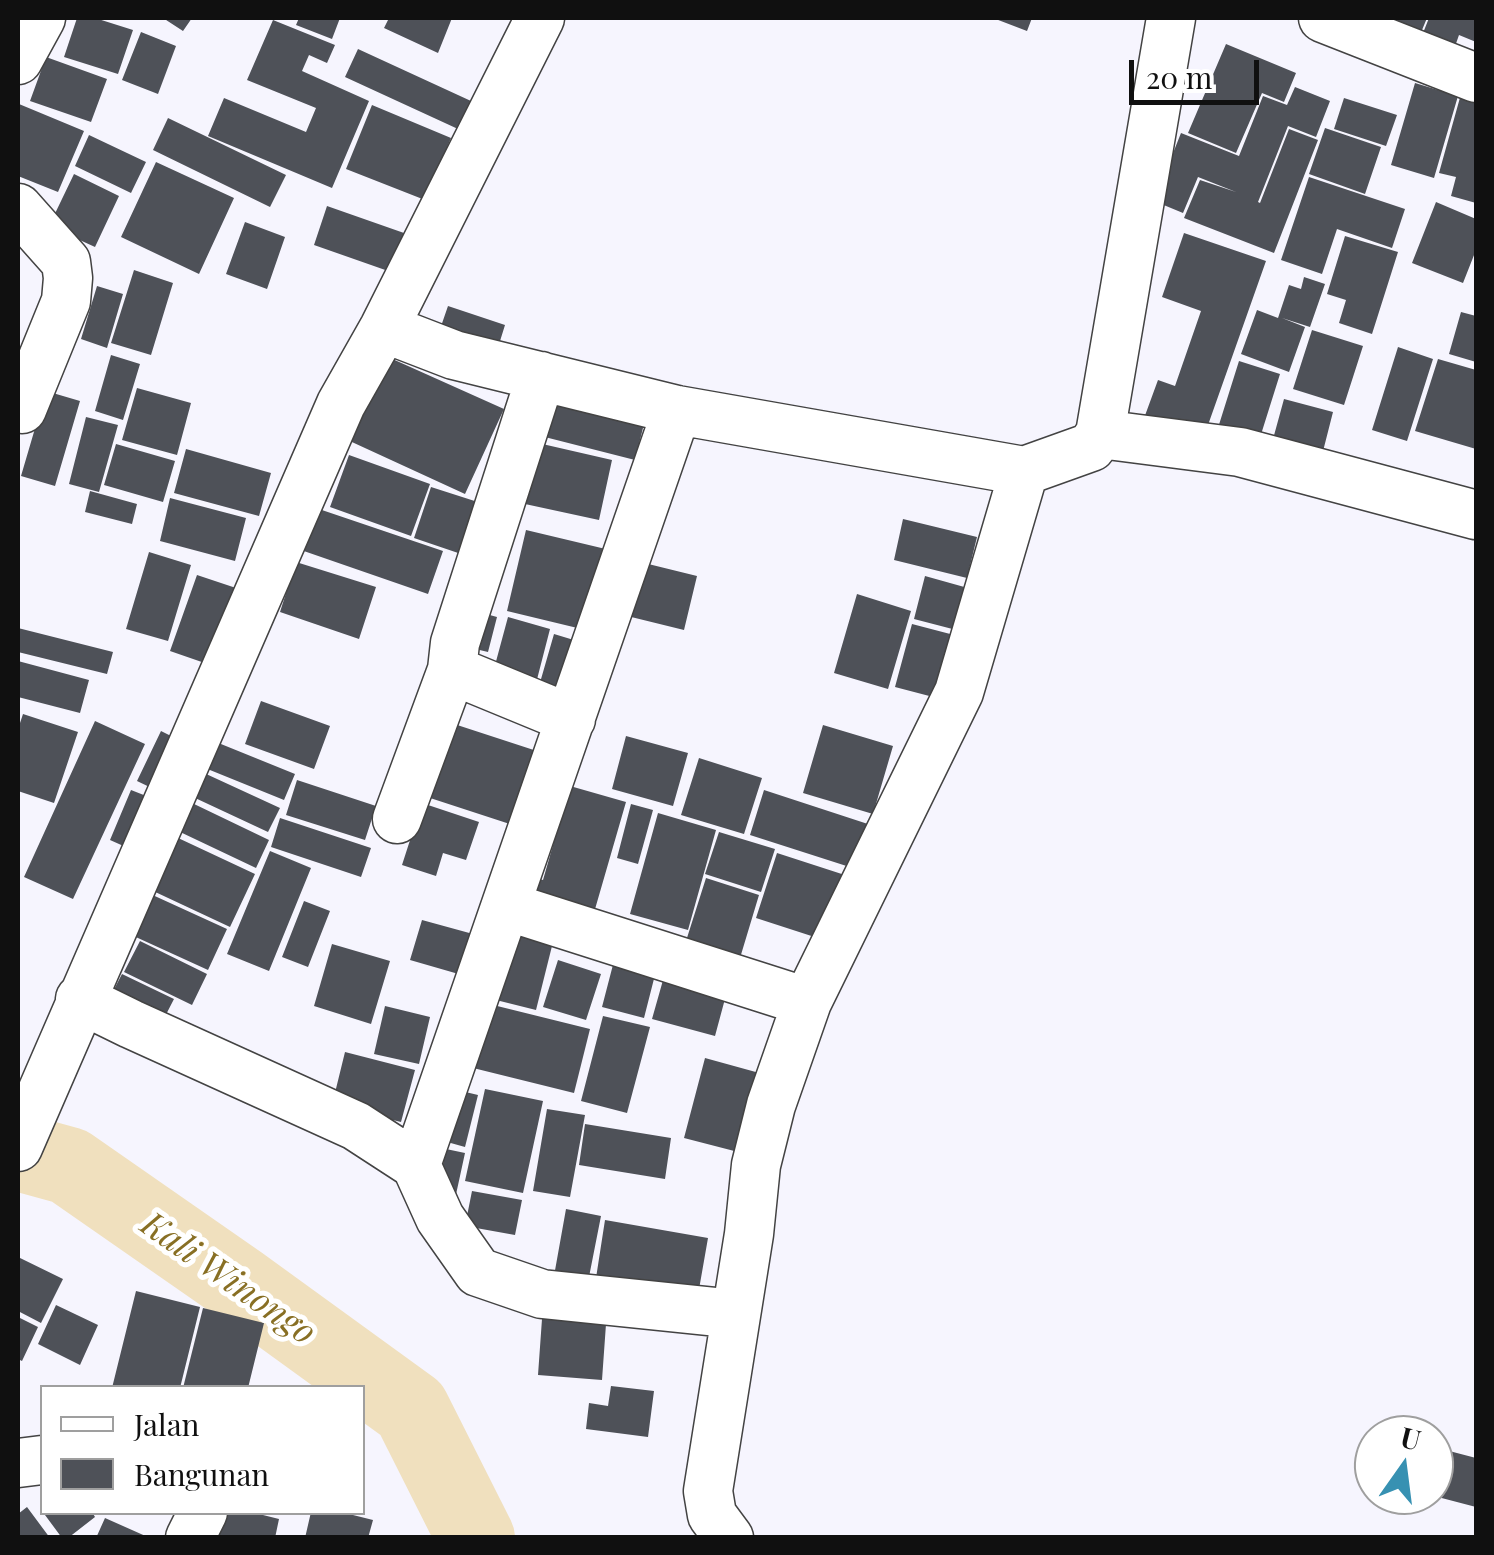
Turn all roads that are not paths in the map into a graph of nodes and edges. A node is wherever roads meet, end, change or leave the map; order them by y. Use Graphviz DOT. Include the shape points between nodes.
graph roads {
  1 [pos="41,18"];
  2 [pos="540,18"];
  3 [pos="1171,18"];
  4 [pos="1323,18"];
  5 [pos="18,60"];
  6 [pos="1476,78"];
  7 [pos="18,208"];
  8 [pos="384,328"];
  9 [pos="541,376"];
  10 [pos="22,408"];
  11 [pos="677,410"];
  12 [pos="1066,453"];
  13 [pos="1476,515"];
  14 [pos="452,670"];
  15 [pos="571,719"];
  16 [pos="398,820"];
  17 [pos="506,906"];
  18 [pos="80,999"];
  19 [pos="807,1002"];
  20 [pos="18,1148"];
  21 [pos="416,1165"];
  22 [pos="736,1314"];
  23 [pos="202,1515"];
  24 [pos="724,1532"];
  25 [pos="190,1538"];
  1 -- 5 [label="street"];
  2 -- 8 [label="street"];
  3 -- 12 [label="street"];
  4 -- 6 [label="street"];
  7 -- 10 [label="street" via="66,262 68,278 66,302"];
  8 -- 9 [label="street" via="454,355"];
  8 -- 18 [label="street" via="340,404"];
  9 -- 11 [label="street"];
  9 -- 14 [label="street"];
  11 -- 12 [label="street"];
  11 -- 15 [label="street"];
  12 -- 13 [label="street" via="1240,452"];
  12 -- 19 [label="street" via="959,692"];
  14 -- 15 [label="street"];
  14 -- 16 [label="street"];
  15 -- 17 [label="street"];
  17 -- 19 [label="street"];
  17 -- 21 [label="street"];
  18 -- 20 [label="street"];
  18 -- 21 [label="street" via="356,1126"];
  19 -- 22 [label="street" via="756,1165"];
  21 -- 22 [label="street" via="440,1218 478,1272 542,1294"];
  22 -- 24 [label="street" via="708,1492"];
  23 -- 25 [label="street"];
}
